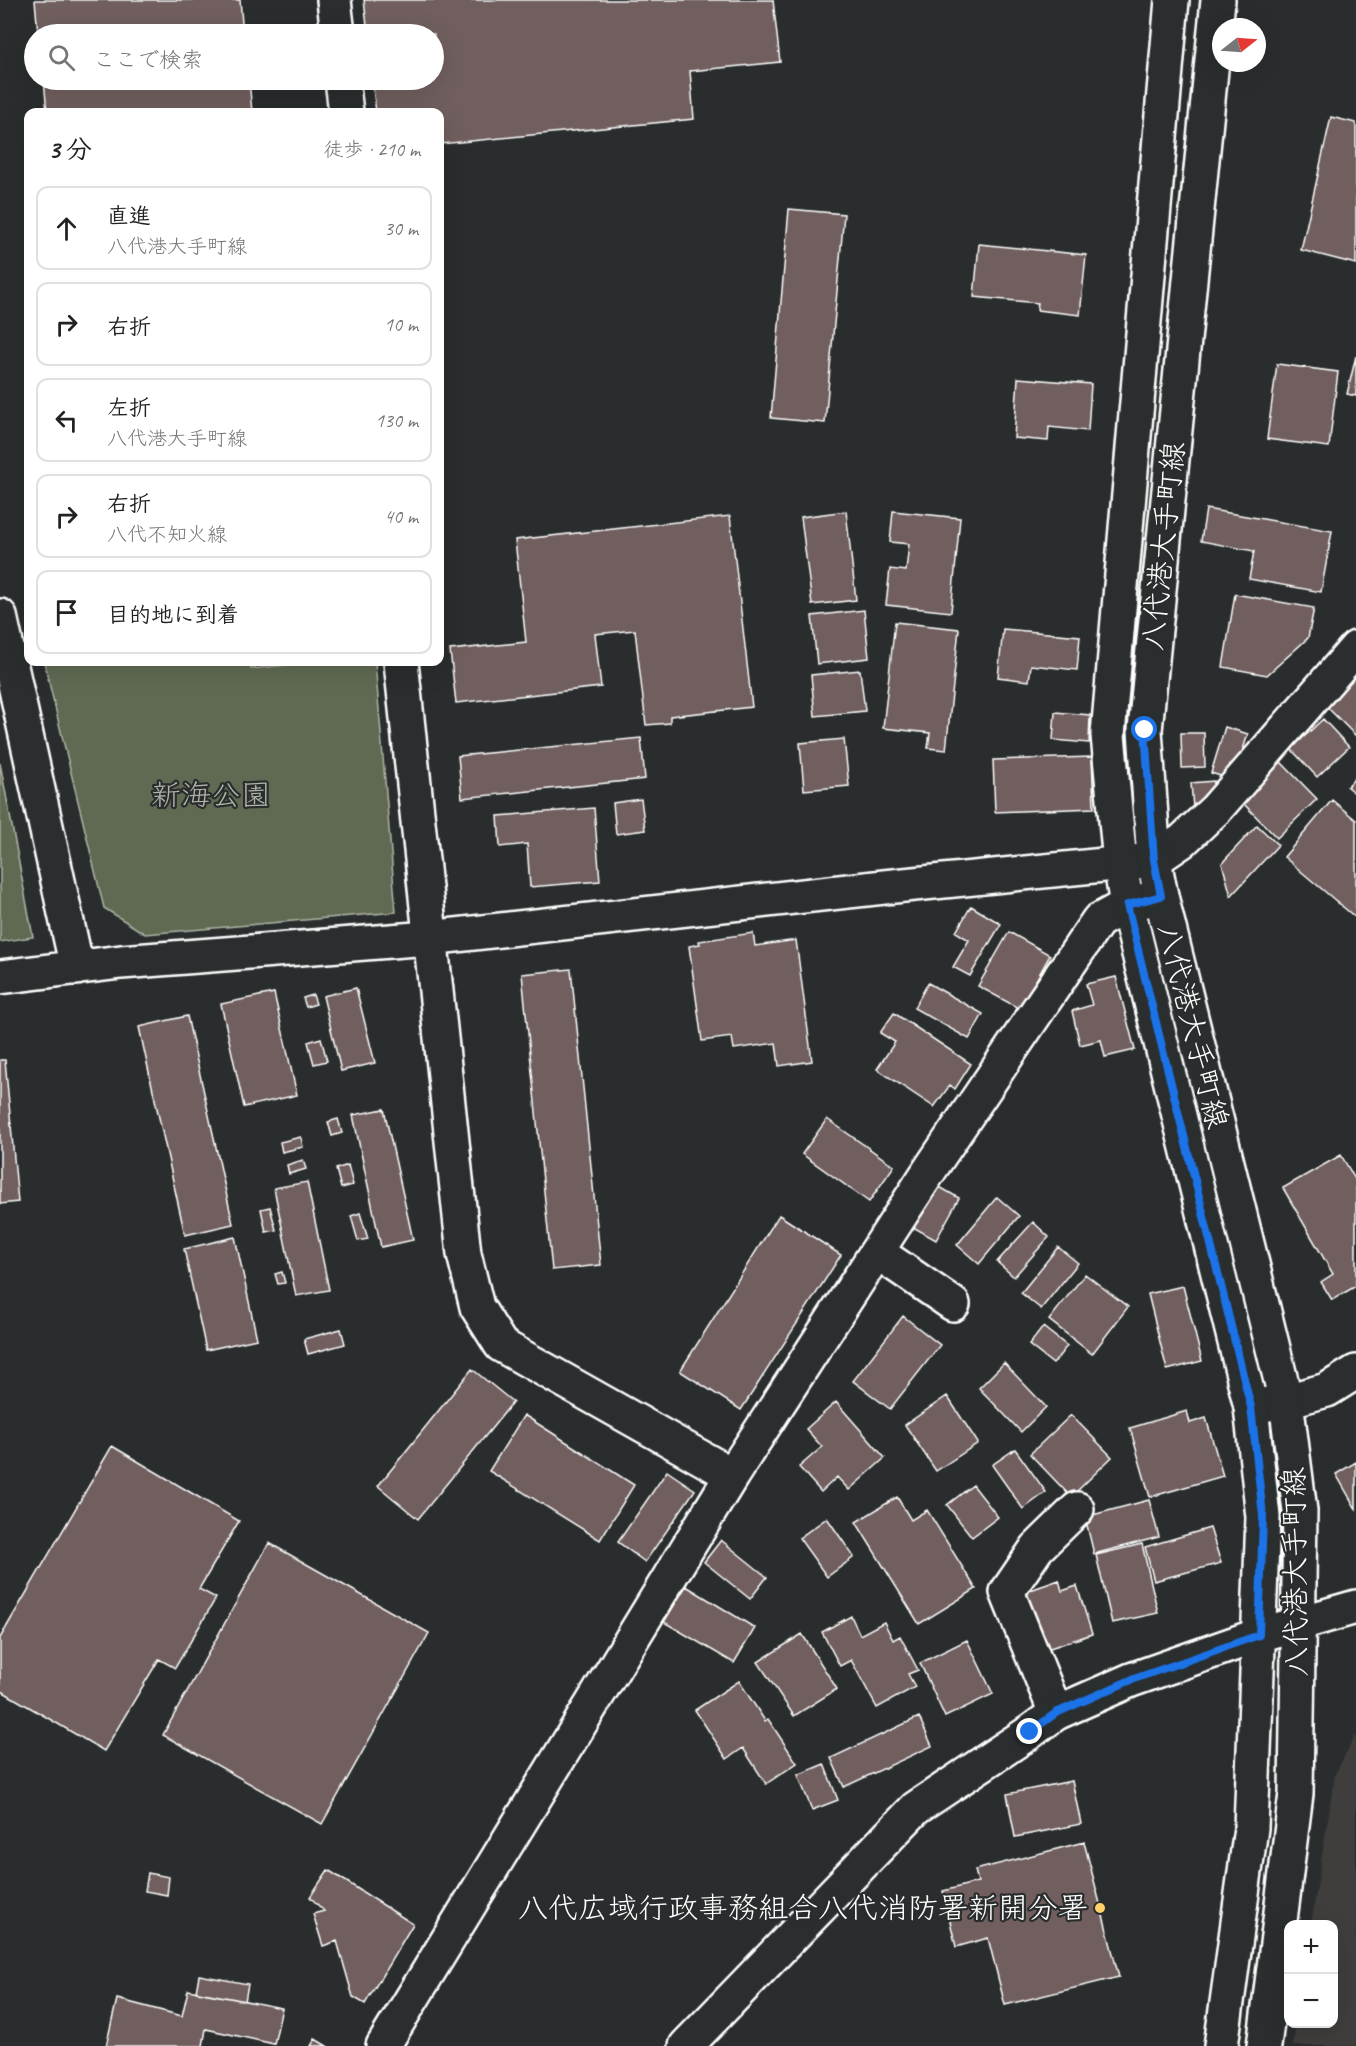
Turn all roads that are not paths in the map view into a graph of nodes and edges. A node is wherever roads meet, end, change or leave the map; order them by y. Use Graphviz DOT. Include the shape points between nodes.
graph roads {
  1 [pos="334,0"];
  2 [pos="1172,0"];
  3 [pos="1218,0"];
  4 [pos="337,24"];
  5 [pos="343,90"];
  6 [pos="346,108"];
  7 [pos="0,616"];
  8 [pos="1356,648"];
  9 [pos="401,666"];
  10 [pos="1154,860"];
  11 [pos="1120,863"];
  12 [pos="1161,896"];
  13 [pos="1127,905"];
  14 [pos="429,938"];
  15 [pos="77,968"];
  16 [pos="0,977"];
  17 [pos="877,1252"];
  18 [pos="953,1304"];
  19 [pos="1356,1372"];
  20 [pos="1286,1401"];
  21 [pos="1251,1407"];
  22 [pos="732,1475"];
  23 [pos="1077,1509"];
  24 [pos="1356,1607"];
  25 [pos="1300,1622"];
  26 [pos="1259,1635"];
  27 [pos="1056,1713"];
  28 [pos="383,2046"];
  29 [pos="686,2046"];
  30 [pos="1221,2046"];
  31 [pos="1264,2046"];
  1 -- 4 [label="main road"];
  2 -- 11 [label="main road, 八代港大手町線" via="1108,735"];
  3 -- 10 [label="main road, 八代港大手町線" via="1145,730"];
  5 -- 6 [label="main road"];
  7 -- 15 [label="main road"];
  8 -- 10 [label="main road" via="1216,809 1182,841"];
  9 -- 14 [label="main road"];
  10 -- 11 [label="main road"];
  10 -- 12 [label="main road, 八代港大手町線"];
  11 -- 13 [label="main road, 八代港大手町線"];
  11 -- 14 [label="main road"];
  12 -- 13 [label="main road"];
  12 -- 20 [label="main road, 八代港大手町線"];
  13 -- 17 [label="main road" via="1098,921"];
  13 -- 21 [label="main road, 八代港大手町線"];
  14 -- 15 [label="main road"];
  14 -- 22 [label="main road" via="464,1254 477,1307 501,1344"];
  15 -- 16 [label="main road"];
  17 -- 18 [label="main road"];
  17 -- 22 [label="main road"];
  19 -- 20 [label="main road" via="1327,1390"];
  20 -- 21 [label="main road"];
  20 -- 25 [label="main road, 八代港大手町線" via="1300,1511"];
  21 -- 26 [label="main road, 八代港大手町線" via="1263,1516"];
  22 -- 28 [label="main road"];
  23 -- 27 [label="main road" via="1037,1548 1007,1592"];
  24 -- 25 [label="main road"];
  25 -- 26 [label="main road"];
  25 -- 31 [label="main road, 八代港大手町線" via="1296,1794"];
  26 -- 27 [label="main road" via="1131,1680"];
  26 -- 30 [label="main road, 八代港大手町線" via="1251,1828"];
  27 -- 29 [label="main road" via="916,1808"];
}
